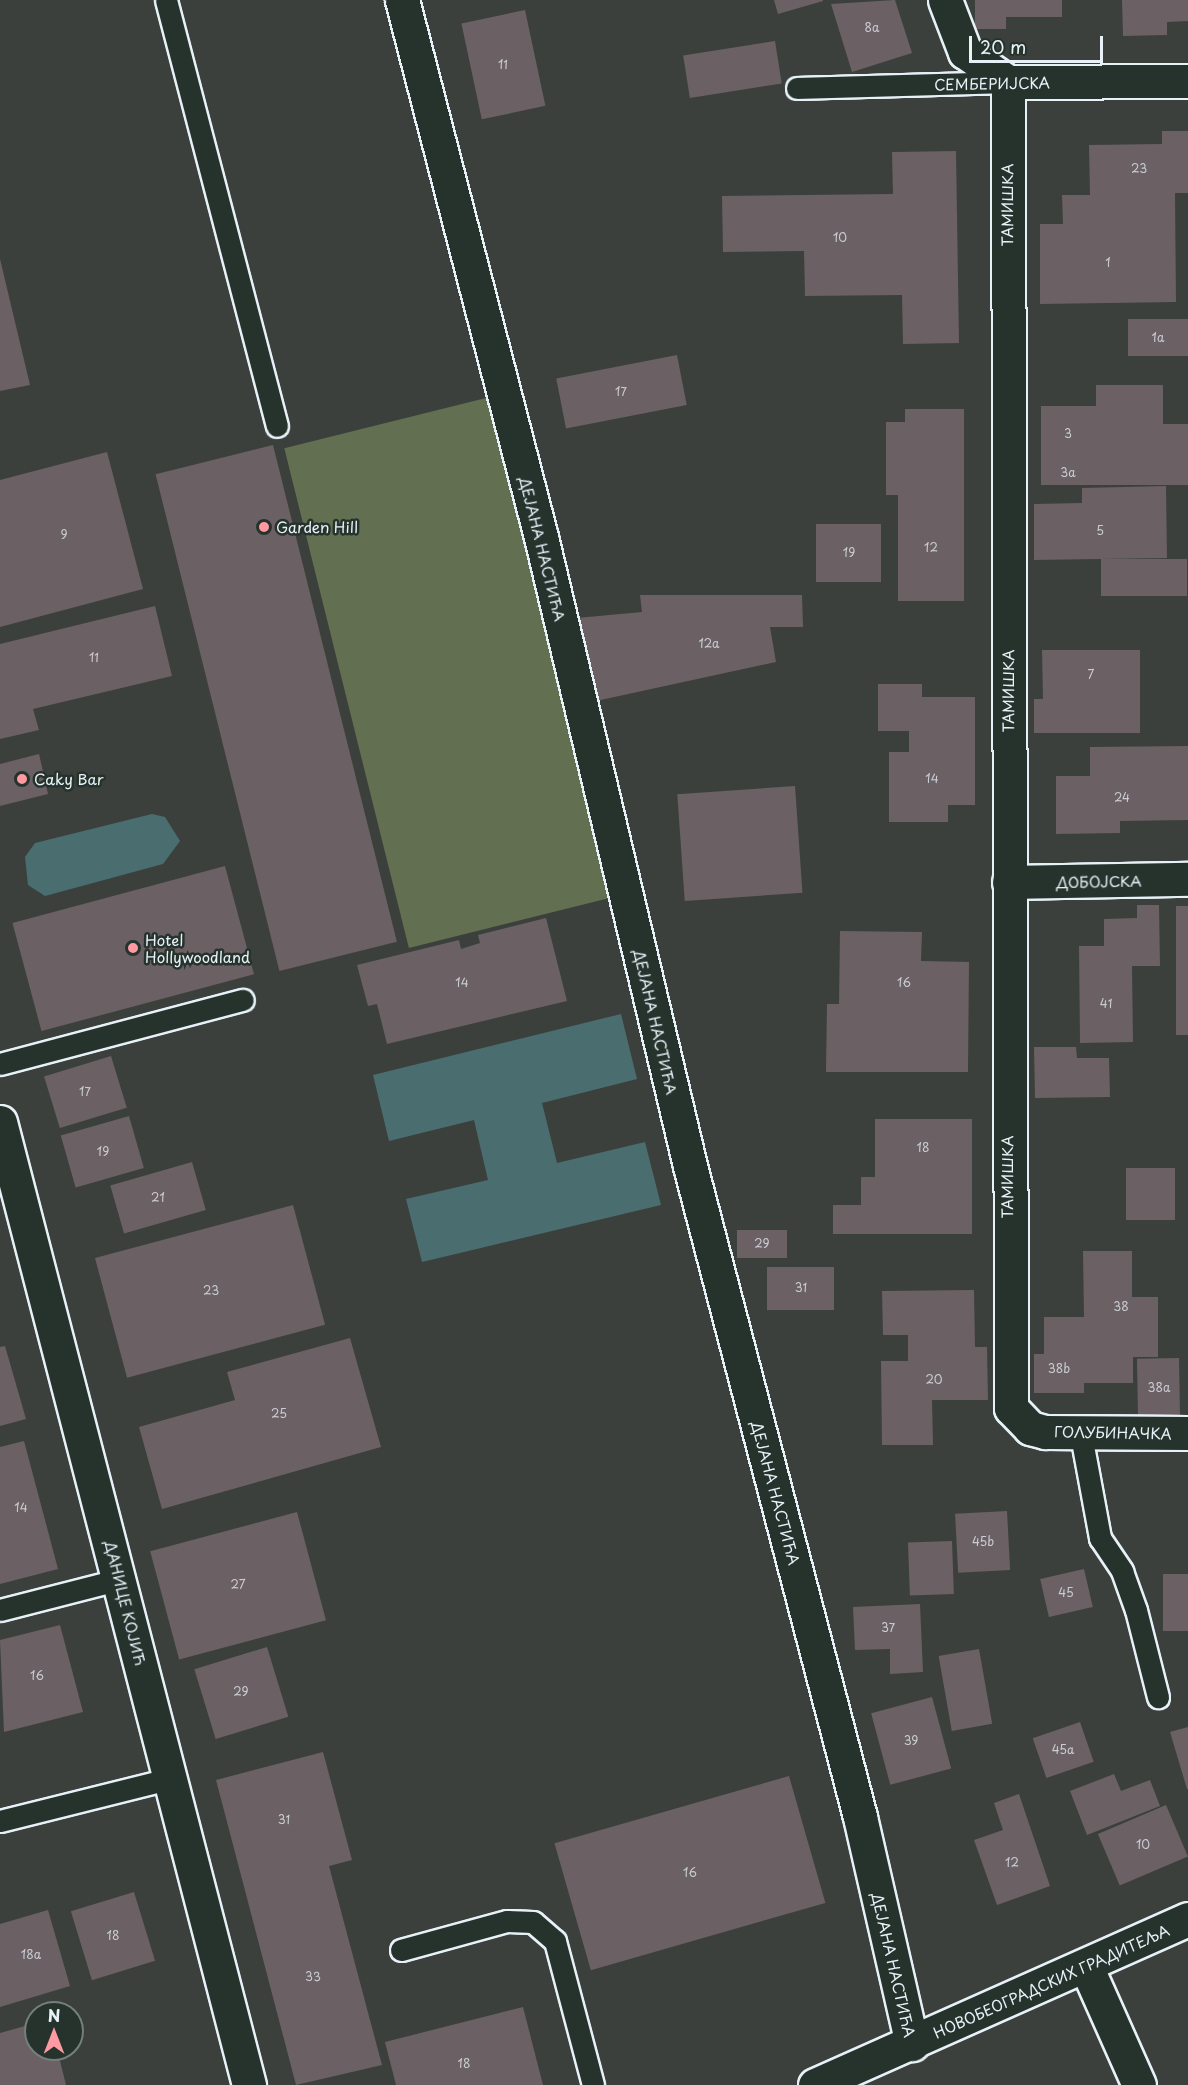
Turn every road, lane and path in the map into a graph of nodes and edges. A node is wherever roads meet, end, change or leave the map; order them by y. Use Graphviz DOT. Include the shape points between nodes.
graph roads {
  1 [pos="166,0"];
  2 [pos="402,0"];
  3 [pos="945,0"];
  4 [pos="1188,81"];
  5 [pos="1008,82"];
  6 [pos="797,88"];
  7 [pos="277,426"];
  8 [pos="1188,879"];
  9 [pos="1009,882"];
  10 [pos="243,1000"];
  11 [pos="0,1064"];
  12 [pos="0,1122"];
  13 [pos="1011,1408"];
  14 [pos="1188,1433"];
  15 [pos="1081,1435"];
  16 [pos="121,1578"];
  17 [pos="0,1610"];
  18 [pos="1158,1696"];
  19 [pos="168,1779"];
  20 [pos="0,1821"];
  21 [pos="1188,1919"];
  22 [pos="401,1950"];
  23 [pos="1086,1966"];
  24 [pos="912,2044"];
  25 [pos="249,2085"];
  26 [pos="593,2085"];
  27 [pos="815,2085"];
  28 [pos="1139,2085"];
  1 -- 7 [label="lane"];
  2 -- 24 [label="street, ДЕЈАНА НАСТИЋА" via="541,537 690,1166 860,1817"];
  3 -- 5 [label="street" via="965,52"];
  4 -- 5 [label="street, СЕМБЕРИЈСКА"];
  5 -- 6 [label="lane, СЕМБЕРИЈСКА"];
  5 -- 9 [label="street, ТАМИШКА"];
  8 -- 9 [label="street, ДОБОЈСКА"];
  9 -- 13 [label="street, ТАМИШКА"];
  10 -- 11 [label="lane"];
  12 -- 16 [label="street, ДАНИЦЕ КОЈИЋ"];
  13 -- 15 [label="street, ГОЛУБИНАЧКА" via="1030,1428"];
  14 -- 15 [label="street, ГОЛУБИНАЧКА"];
  15 -- 18 [label="lane" via="1100,1538 1132,1600"];
  16 -- 17 [label="lane"];
  16 -- 19 [label="street, ДАНИЦЕ КОЈИЋ"];
  19 -- 20 [label="lane"];
  19 -- 25 [label="street, ДАНИЦЕ КОЈИЋ"];
  21 -- 23 [label="street, НОВОБЕОГРАДСКИХ ГРАДИТЕЉА"];
  22 -- 26 [label="lane" via="507,1921 533,1922 555,1941"];
  23 -- 24 [label="street, НОВОБЕОГРАДСКИХ ГРАДИТЕЉА"];
  23 -- 28 [label="street"];
  24 -- 27 [label="street, НОВОБЕОГРАДСКИХ ГРАДИТЕЉА"];
}
